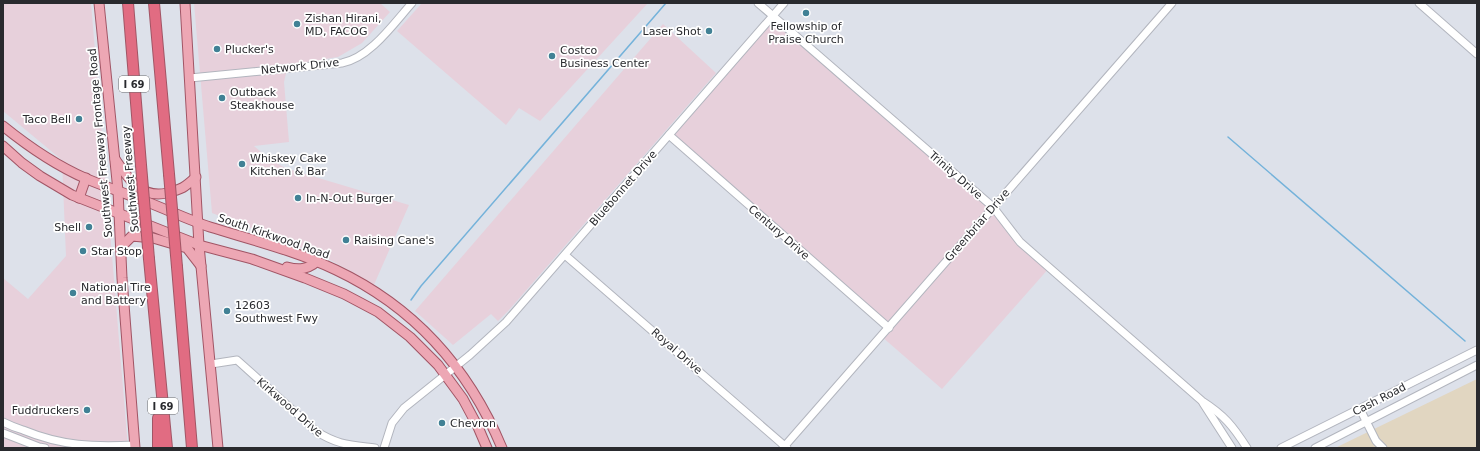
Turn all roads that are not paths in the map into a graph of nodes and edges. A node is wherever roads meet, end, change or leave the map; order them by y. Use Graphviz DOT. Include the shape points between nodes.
graph roads {
  1 [pos="99,3"];
  2 [pos="128,3"];
  3 [pos="154,3"];
  4 [pos="185,3"];
  5 [pos="412,3"];
  6 [pos="758,3"];
  7 [pos="784,3"];
  8 [pos="1172,3"];
  9 [pos="1419,3"];
  10 [pos="773,16"];
  11 [pos="1477,54"];
  12 [pos="190,78"];
  13 [pos="3,126"];
  14 [pos="669,135"];
  15 [pos="3,146"];
  16 [pos="114,157"];
  17 [pos="196,177"];
  18 [pos="86,178"];
  19 [pos="118,191"];
  20 [pos="79,198"];
  21 [pos="993,207"];
  22 [pos="118,213"];
  23 [pos="198,222"];
  24 [pos="198,245"];
  25 [pos="121,247"];
  26 [pos="566,255"];
  27 [pos="317,261"];
  28 [pos="273,266"];
  29 [pos="202,267"];
  30 [pos="346,275"];
  31 [pos="305,278"];
  32 [pos="889,328"];
  33 [pos="1477,350"];
  34 [pos="159,364"];
  35 [pos="210,364"];
  36 [pos="1477,365"];
  37 [pos="456,366"];
  38 [pos="445,375"];
  39 [pos="1202,401"];
  40 [pos="1360,409"];
  41 [pos="3,422"];
  42 [pos="1366,422"];
  43 [pos="491,424"];
  44 [pos="479,429"];
  45 [pos="3,433"];
  46 [pos="42,438"];
  47 [pos="52,440"];
  48 [pos="135,447"];
  49 [pos="785,447"];
  50 [pos="41,448"];
  51 [pos="50,448"];
  52 [pos="158,448"];
  53 [pos="167,448"];
  54 [pos="192,448"];
  55 [pos="218,448"];
  56 [pos="375,448"];
  57 [pos="384,448"];
  58 [pos="487,448"];
  59 [pos="502,448"];
  60 [pos="1232,448"];
  61 [pos="1247,448"];
  62 [pos="1281,448"];
  63 [pos="1315,448"];
  64 [pos="1383,448"];
  1 -- 16 [label="main road, Southwest Freeway Frontage Road"];
  2 -- 34 [label="highway, Southwest Freeway / I 69, bridge"];
  3 -- 54 [label="highway, I 69, bridge"];
  4 -- 12 [label="main road"];
  5 -- 12 [label="street, Network Drive" via="378,41 353,60"];
  6 -- 10 [label="street, Trinity Drive"];
  7 -- 10 [label="street, Bluebonnet Drive"];
  8 -- 21 [label="street, Greenbriar Drive"];
  9 -- 11 [label="street"];
  10 -- 14 [label="street, Bluebonnet Drive"];
  10 -- 21 [label="street, Trinity Drive"];
  12 -- 17 [label="main road"];
  13 -- 18 [label="main road, South Kirkwood Road" via="36,150"];
  14 -- 26 [label="street, Bluebonnet Drive"];
  14 -- 32 [label="street, Century Drive"];
  15 -- 20 [label="main road" via="40,176"];
  16 -- 17 [label="main road" via="128,179 143,191 157,195 184,188"];
  16 -- 19 [label="main road, Southwest Freeway Frontage Road"];
  17 -- 23 [label="main road"];
  18 -- 19 [label="main road, South Kirkwood Road"];
  18 -- 20 [label="main road"];
  19 -- 22 [label="main road, Southwest Freeway Frontage Road"];
  19 -- 23 [label="main road, South Kirkwood Road"];
  20 -- 22 [label="main road"];
  21 -- 32 [label="street, Greenbriar Drive"];
  21 -- 39 [label="street, Trinity Drive" via="1020,242"];
  22 -- 24 [label="main road"];
  22 -- 25 [label="main road, Southwest Freeway Frontage Road"];
  23 -- 24 [label="main road"];
  23 -- 27 [label="main road, South Kirkwood Road"];
  24 -- 28 [label="main road"];
  24 -- 29 [label="main road"];
  25 -- 29 [label="main road" via="132,236 153,238 187,248"];
  25 -- 48 [label="main road, Southwest Freeway Frontage Road"];
  26 -- 37 [label="street, Bluebonnet Drive" via="506,322"];
  26 -- 49 [label="street, Royal Drive"];
  27 -- 28 [label="main road" via="313,266 303,269"];
  27 -- 30 [label="main road, South Kirkwood Road"];
  28 -- 31 [label="main road"];
  29 -- 35 [label="main road"];
  30 -- 31 [label="main road" via="339,276 319,269 309,272"];
  30 -- 37 [label="main road, South Kirkwood Road" via="404,312"];
  31 -- 38 [label="main road" via="344,294 397,325 420,346"];
  32 -- 49 [label="street, Greenbriar Drive"];
  33 -- 40 [label="street, Cash Road"];
  34 -- 52 [label="highway"];
  34 -- 53 [label="highway, Southwest Freeway / I 69"];
  35 -- 55 [label="main road"];
  35 -- 56 [label="street, Kirkwood Drive" via="237,360 328,439"];
  36 -- 42 [label="street, Cash Road"];
  37 -- 38 [label="street, Bluebonnet Drive"];
  37 -- 43 [label="main road, South Kirkwood Road"];
  38 -- 44 [label="main road" via="463,399"];
  38 -- 57 [label="street, Bluebonnet Drive" via="410,401 397,416"];
  39 -- 60 [label="street, Trinity Drive"];
  39 -- 61 [label="street, Trinity Drive" via="1227,420"];
  40 -- 42 [label="street"];
  40 -- 62 [label="street, Cash Road"];
  41 -- 46 [label="street"];
  42 -- 63 [label="street, Cash Road"];
  42 -- 64 [label="street" via="1376,441"];
  43 -- 44 [label="main road"];
  43 -- 59 [label="main road, South Kirkwood Road"];
  44 -- 58 [label="main road"];
  45 -- 50 [label="street"];
  46 -- 47 [label="street"];
  46 -- 50 [label="street"];
  47 -- 48 [label="street" via="79,445"];
  47 -- 51 [label="street"];
}
